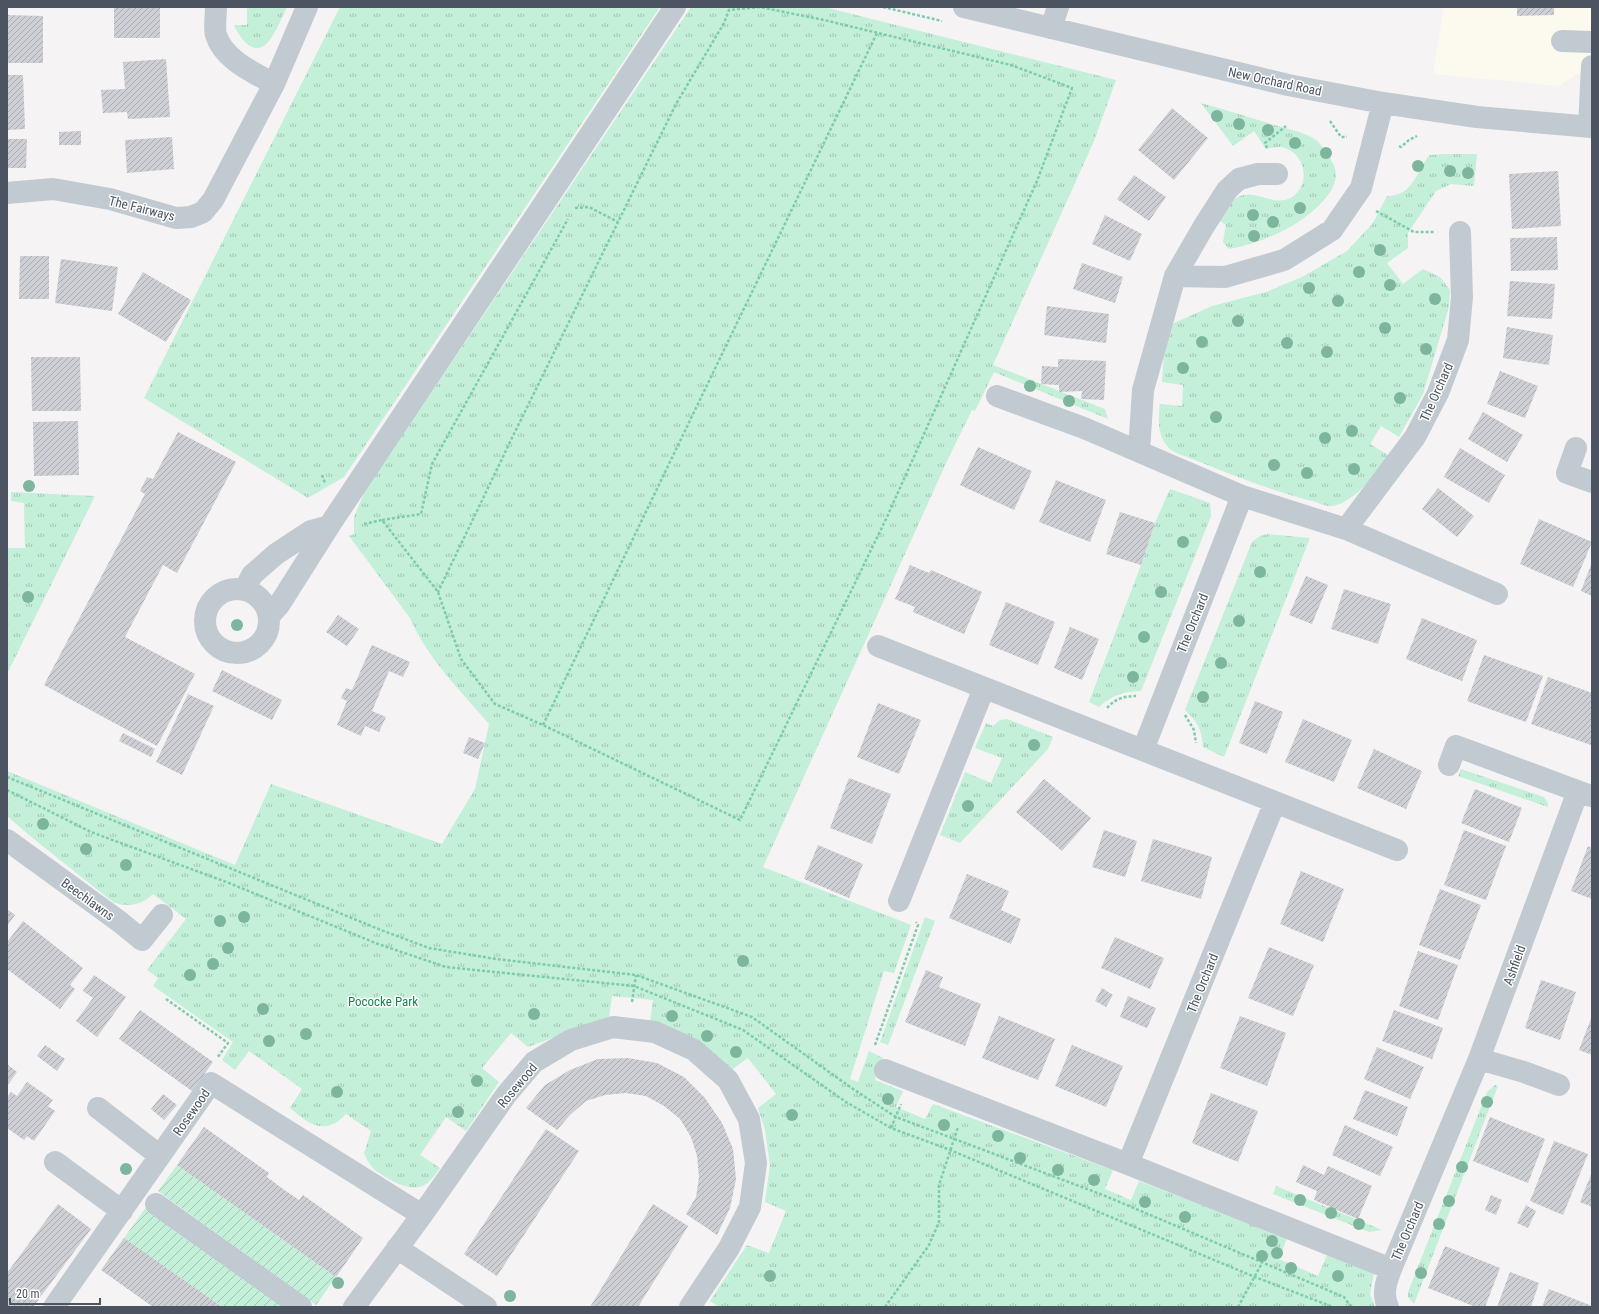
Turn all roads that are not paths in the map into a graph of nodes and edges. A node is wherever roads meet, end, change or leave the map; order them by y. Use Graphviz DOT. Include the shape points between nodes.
graph roads {
  1 [pos="216,7"];
  2 [pos="308,7"];
  3 [pos="675,7"];
  4 [pos="964,7"];
  5 [pos="1058,7"];
  6 [pos="1050,28"];
  7 [pos="1562,41"];
  8 [pos="1592,42"];
  9 [pos="1592,66"];
  10 [pos="274,84"];
  11 [pos="1383,103"];
  12 [pos="1590,127"];
  13 [pos="1277,174"];
  14 [pos="7,193"];
  15 [pos="1460,232"];
  16 [pos="1175,276"];
  17 [pos="997,396"];
  18 [pos="1576,448"];
  19 [pos="1139,451"];
  20 [pos="1592,482"];
  21 [pos="1242,496"];
  22 [pos="328,526"];
  23 [pos="1346,529"];
  24 [pos="245,589"];
  25 [pos="1497,594"];
  26 [pos="269,616"];
  27 [pos="878,646"];
  28 [pos="984,688"];
  29 [pos="1143,750"];
  30 [pos="1449,765"];
  31 [pos="1585,794"];
  32 [pos="1276,802"];
  33 [pos="7,840"];
  34 [pos="1396,850"];
  35 [pos="900,901"];
  36 [pos="162,915"];
  37 [pos="1479,1059"];
  38 [pos="885,1070"];
  39 [pos="1559,1085"];
  40 [pos="98,1108"];
  41 [pos="160,1156"];
  42 [pos="55,1162"];
  43 [pos="1128,1164"];
  44 [pos="156,1204"];
  45 [pos="122,1210"];
  46 [pos="422,1215"];
  47 [pos="397,1248"];
  48 [pos="1391,1269"];
  49 [pos="56,1306"];
  50 [pos="301,1307"];
  51 [pos="354,1307"];
  52 [pos="486,1307"];
  53 [pos="690,1307"];
  54 [pos="1388,1307"];
  1 -- 10 [label="street" via="216,34 225,50 240,64"];
  2 -- 10 [label="street, The Fairways"];
  3 -- 22 [label="street"];
  4 -- 6 [label="street, New Orchard Road"];
  5 -- 6 [label="street"];
  6 -- 11 [label="street, New Orchard Road" via="1288,85"];
  7 -- 8 [label="street"];
  9 -- 12 [label="street"];
  10 -- 14 [label="street, The Fairways" via="213,200 203,212 191,218 176,218 110,199 53,189"];
  11 -- 12 [label="street, New Orchard Road" via="1476,117"];
  11 -- 16 [label="street" via="1361,188 1332,230 1284,260 1225,277"];
  13 -- 16 [label="street" via="1258,174 1240,179 1227,190"];
  15 -- 23 [label="street, The Orchard" via="1462,297 1458,340 1443,380 1415,437"];
  16 -- 19 [label="street" via="1142,390"];
  17 -- 19 [label="street"];
  18 -- 20 [label="street" via="1567,473"];
  19 -- 21 [label="street"];
  21 -- 23 [label="street"];
  21 -- 29 [label="street, The Orchard"];
  22 -- 24 [label="street" via="311,531 276,554 252,576"];
  22 -- 26 [label="street" via="279,605"];
  23 -- 25 [label="street"];
  24 -- 26 [label="street" via="261,599"];
  24 -- 26 [label="street" via="223,591 207,607 204,617 209,638 226,652 248,652 258,646 265,637 269,627"];
  27 -- 28 [label="street"];
  28 -- 29 [label="street"];
  28 -- 35 [label="street"];
  29 -- 32 [label="street"];
  30 -- 31 [label="street, Ashfield" via="1456,746"];
  31 -- 37 [label="street, Ashfield"];
  32 -- 34 [label="street"];
  32 -- 43 [label="street, The Orchard"];
  33 -- 36 [label="street, Beechlawns" via="142,940"];
  37 -- 39 [label="street"];
  37 -- 48 [label="street, The Orchard"];
  38 -- 43 [label="street, The Orchard"];
  40 -- 41 [label="street"];
  41 -- 45 [label="street, Rosewood"];
  41 -- 46 [label="street, Rosewood" via="211,1083"];
  42 -- 45 [label="street"];
  43 -- 48 [label="street, The Orchard"];
  44 -- 50 [label="street"];
  45 -- 49 [label="street, Rosewood"];
  46 -- 47 [label="street, Rosewood"];
  46 -- 53 [label="street, Rosewood" via="506,1095 534,1062 571,1040 613,1027 655,1032 694,1050 728,1080 749,1119 756,1163 750,1207 729,1248"];
  47 -- 51 [label="street, Rosewood"];
  47 -- 52 [label="street"];
  48 -- 54 [label="street, The Orchard" via="1385,1286 1385,1301"];
}
